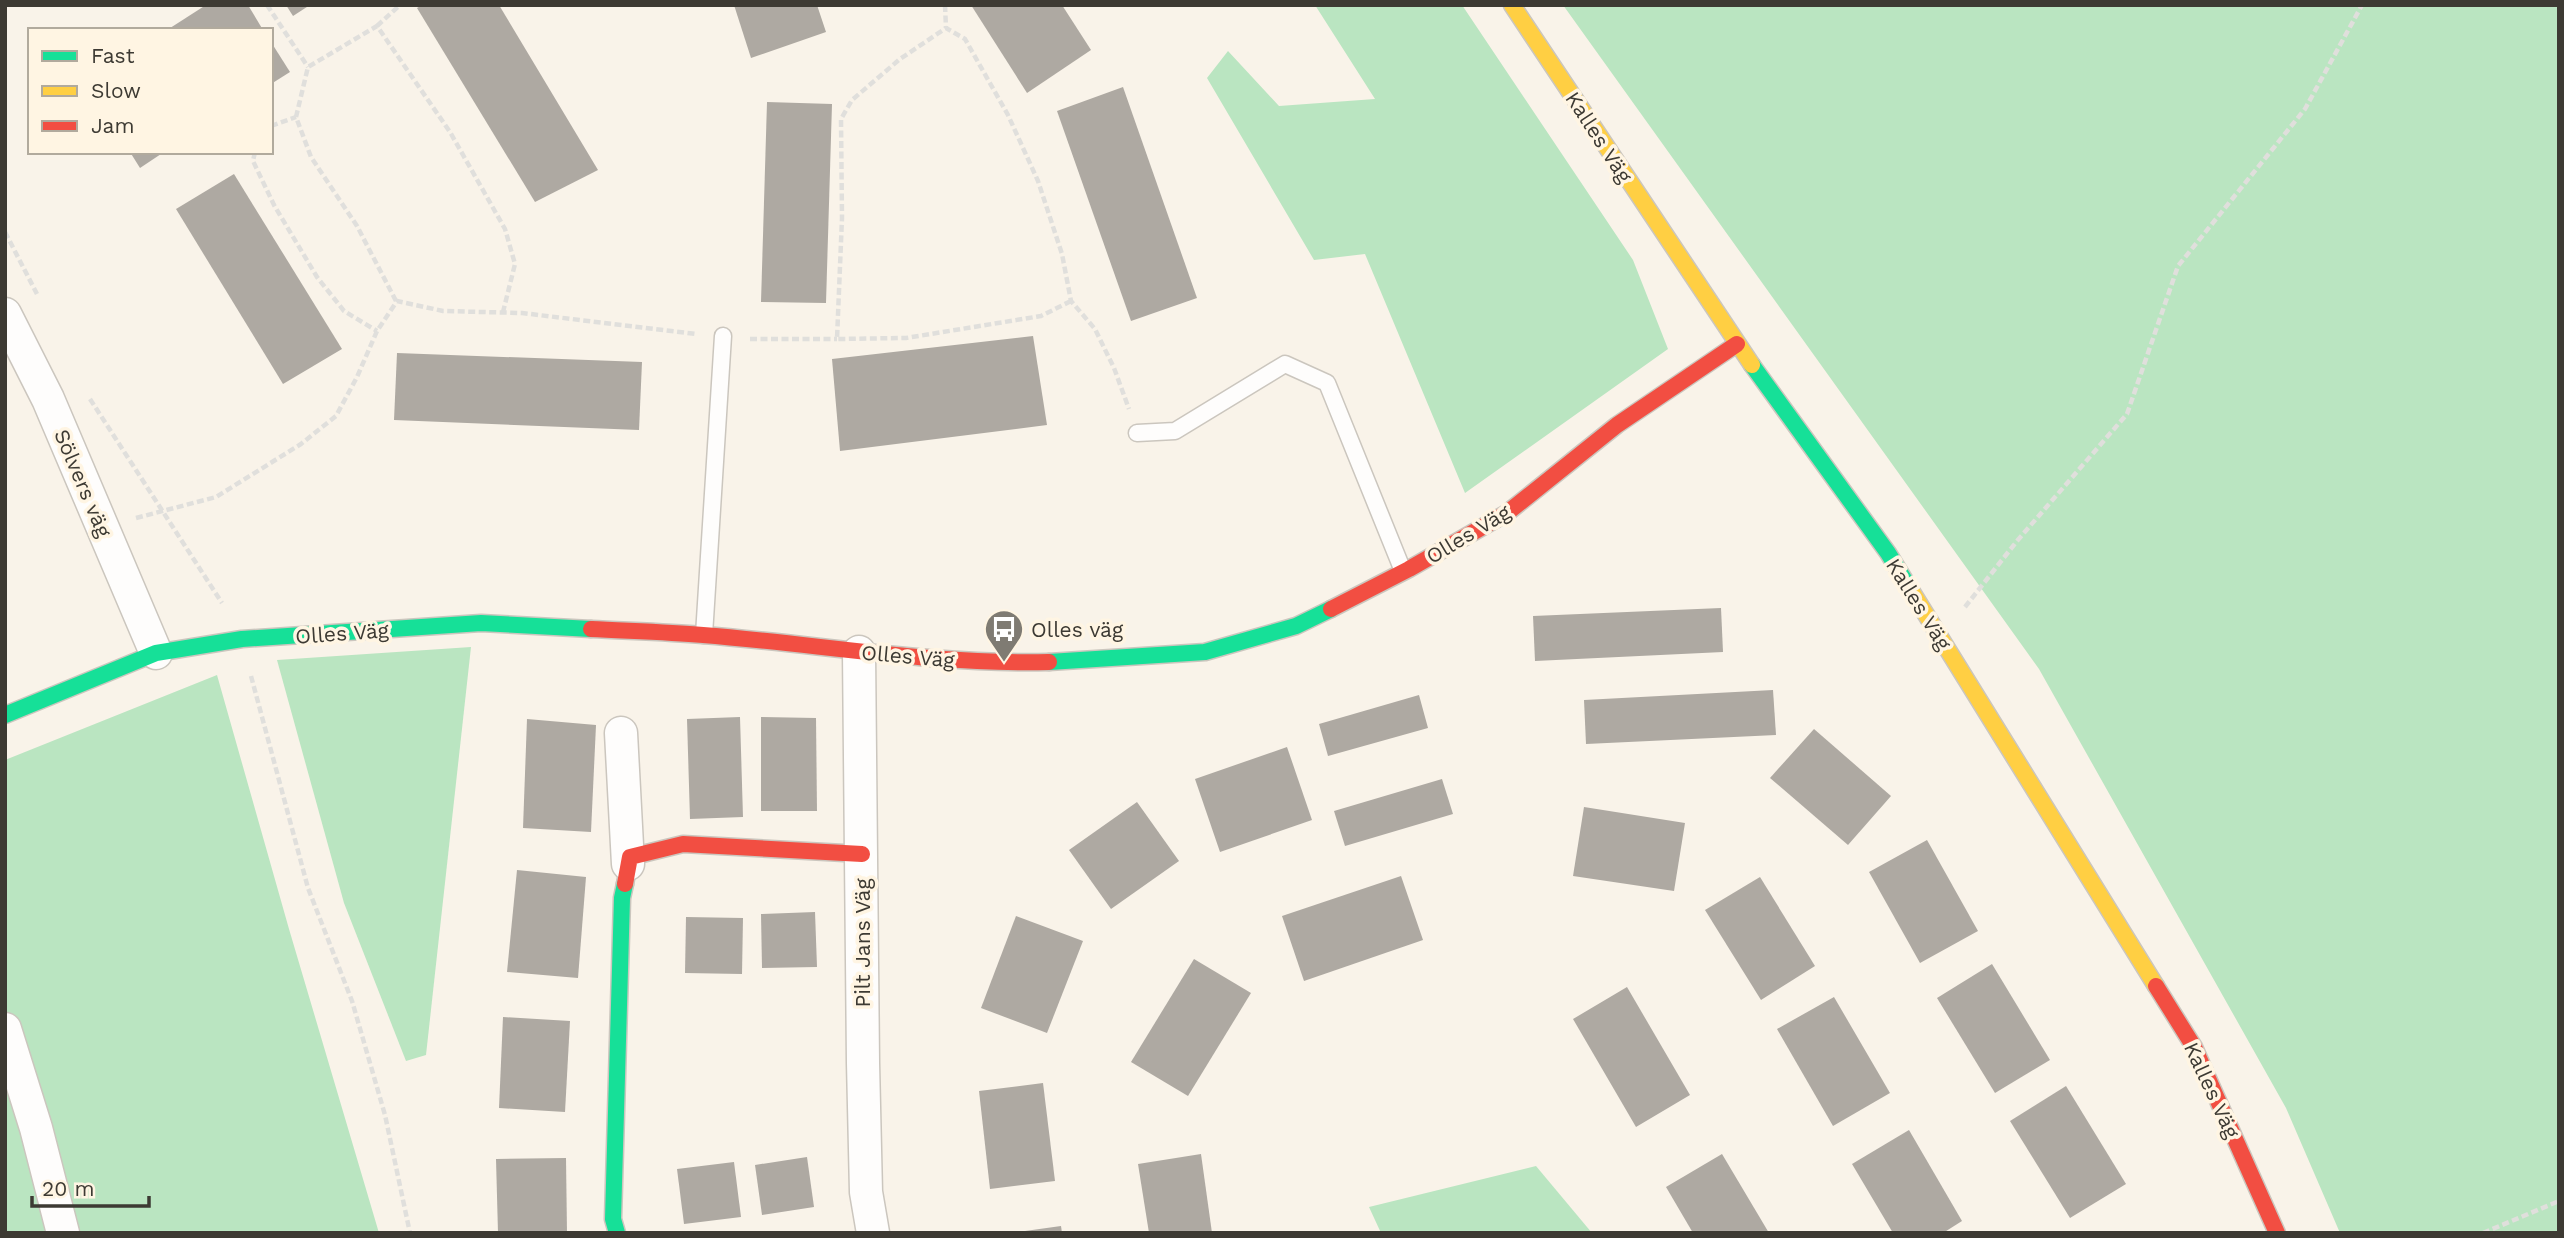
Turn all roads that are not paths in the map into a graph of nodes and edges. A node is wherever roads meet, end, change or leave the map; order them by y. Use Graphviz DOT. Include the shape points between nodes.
graph roads {
  1 [pos="1512,5"];
  2 [pos="5,314"];
  3 [pos="723,337"];
  4 [pos="1737,344"];
  5 [pos="1137,433"];
  6 [pos="1403,571"];
  7 [pos="704,635"];
  8 [pos="859,652"];
  9 [pos="156,653"];
  10 [pos="5,715"];
  11 [pos="621,733"];
  12 [pos="862,854"];
  13 [pos="628,864"];
  14 [pos="5,1029"];
  15 [pos="63,1233"];
  16 [pos="617,1233"];
  17 [pos="873,1233"];
  18 [pos="2277,1233"];
  1 -- 4 [label="street, Kalles Väg"];
  2 -- 9 [label="street, Sölvers väg" via="48,399"];
  3 -- 7 [label="lane"];
  4 -- 6 [label="street, Olles Väg" via="1617,425 1507,513"];
  4 -- 18 [label="street, Kalles Väg" via="1888,553 2194,1047"];
  5 -- 6 [label="lane" via="1175,431 1285,364 1327,383"];
  6 -- 8 [label="street, Olles Väg" via="1296,626 1205,652 1004,663"];
  7 -- 8 [label="street, Olles Väg"];
  7 -- 9 [label="street, Olles Väg" via="481,623 242,639"];
  8 -- 12 [label="street, Pilt Jans Väg"];
  9 -- 10 [label="street, Olles Väg"];
  11 -- 13 [label="street"];
  12 -- 13 [label="street" via="683,844 630,857"];
  12 -- 17 [label="street, Pilt Jans Väg" via="866,1192"];
  13 -- 16 [label="street" via="622,898 613,1219"];
  14 -- 15 [label="street"];
}
